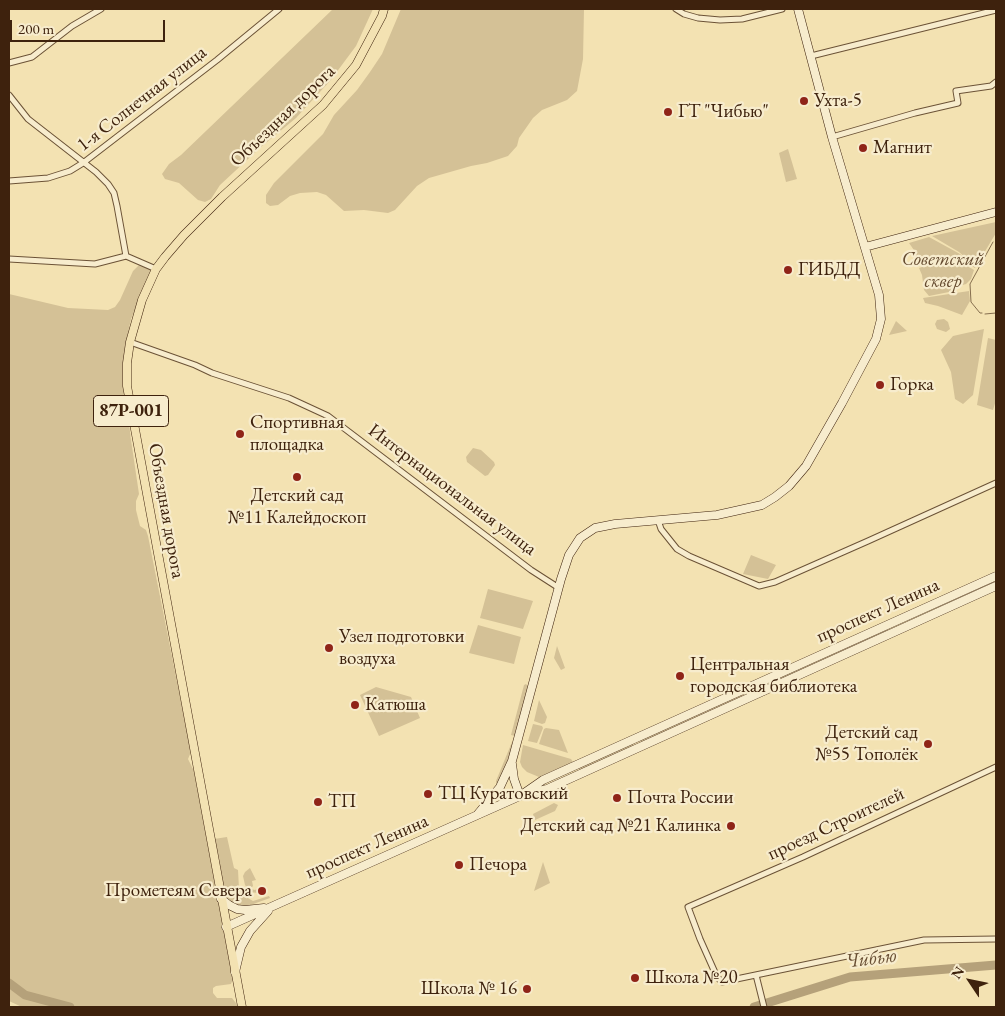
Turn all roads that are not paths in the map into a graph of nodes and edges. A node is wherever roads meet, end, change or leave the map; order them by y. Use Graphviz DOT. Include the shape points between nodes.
graph roads {
  1 [pos="100,9"];
  2 [pos="279,9"];
  3 [pos="384,9"];
  4 [pos="676,9"];
  5 [pos="782,9"];
  6 [pos="798,9"];
  7 [pos="996,10"];
  8 [pos="811,56"];
  9 [pos="9,63"];
  10 [pos="996,82"];
  11 [pos="9,95"];
  12 [pos="832,137"];
  13 [pos="83,164"];
  14 [pos="9,181"];
  15 [pos="996,212"];
  16 [pos="865,247"];
  17 [pos="126,256"];
  18 [pos="9,259"];
  19 [pos="156,270"];
  20 [pos="130,342"];
  21 [pos="996,483"];
  22 [pos="658,520"];
  23 [pos="996,576"];
  24 [pos="996,586"];
  25 [pos="559,588"];
  26 [pos="773,676"];
  27 [pos="776,685"];
  28 [pos="512,761"];
  29 [pos="996,767"];
  30 [pos="520,796"];
  31 [pos="477,815"];
  32 [pos="221,898"];
  33 [pos="271,908"];
  34 [pos="226,927"];
  35 [pos="996,939"];
  36 [pos="235,973"];
  37 [pos="756,974"];
  38 [pos="242,1007"];
  39 [pos="764,1007"];
  1 -- 9 [label="street" via="72,26 32,58"];
  2 -- 13 [label="street, 1-я Солнечная улица"];
  3 -- 19 [label="main road, Объездная дорога / 87Р-001" via="356,65 323,105 222,197 184,235"];
  4 -- 5 [label="street" via="698,18 720,20 742,19"];
  6 -- 8 [label="main road"];
  7 -- 8 [label="street"];
  8 -- 12 [label="main road"];
  10 -- 12 [label="street" via="991,86 956,91 958,103"];
  11 -- 13 [label="street" via="28,119"];
  12 -- 16 [label="main road"];
  13 -- 14 [label="street, 1-я Солнечная улица" via="48,178"];
  13 -- 17 [label="street" via="102,178 114,193"];
  15 -- 16 [label="main road"];
  16 -- 22 [label="main road" via="879,295 881,319 876,339 806,466 789,486 762,504 717,515"];
  17 -- 18 [label="street" via="95,264"];
  17 -- 19 [label="street"];
  19 -- 20 [label="main road, Объездная дорога / 87Р-001" via="142,300"];
  20 -- 25 [label="street, Интернациональная улица" via="289,398 328,416"];
  20 -- 32 [label="main road, Объездная дорога / 87Р-001" via="127,386"];
  21 -- 22 [label="street" via="759,586 677,549"];
  22 -- 25 [label="main road" via="595,528 580,538 570,555"];
  23 -- 26 [label="main road, проспект Ленина"];
  24 -- 27 [label="main road, проспект Ленина"];
  25 -- 28 [label="main road"];
  26 -- 27 [label="main road"];
  26 -- 30 [label="main road, проспект Ленина" via="543,780"];
  27 -- 30 [label="main road, проспект Ленина" via="547,789"];
  28 -- 30 [label="main road"];
  28 -- 31 [label="main road" via="500,787"];
  29 -- 37 [label="street, проезд Строителей" via="688,907 722,982"];
  30 -- 31 [label="main road, проспект Ленина"];
  31 -- 33 [label="main road, проспект Ленина"];
  32 -- 33 [label="main road" via="237,909"];
  32 -- 34 [label="main road, 87Р-001"];
  33 -- 34 [label="main road, проспект Ленина"];
  33 -- 36 [label="main road" via="250,931 241,947"];
  34 -- 36 [label="main road, 87Р-001"];
  35 -- 37 [label="street" via="924,940"];
  36 -- 38 [label="main road, 87Р-001"];
  37 -- 39 [label="street"];
}
